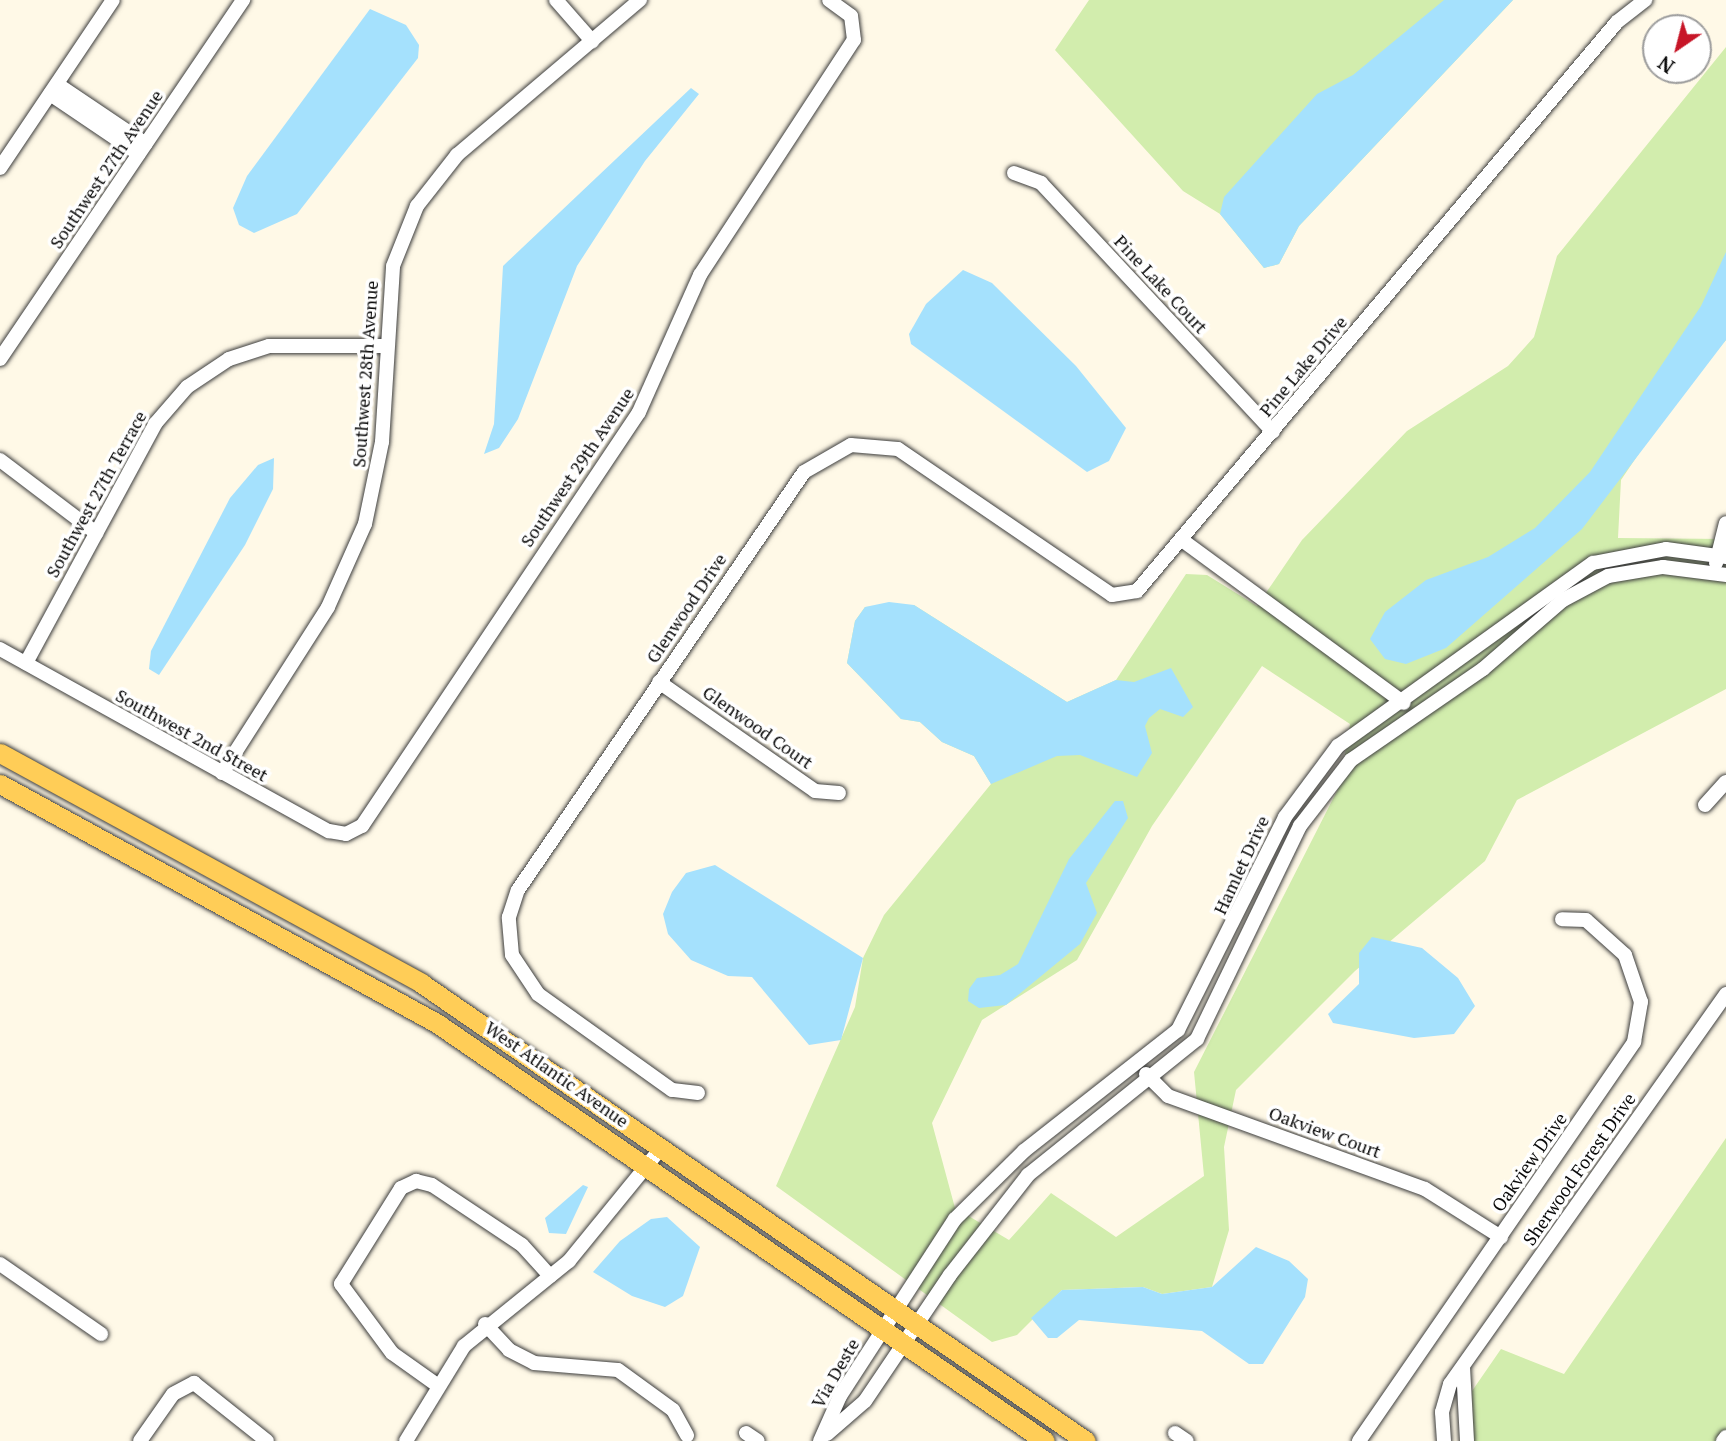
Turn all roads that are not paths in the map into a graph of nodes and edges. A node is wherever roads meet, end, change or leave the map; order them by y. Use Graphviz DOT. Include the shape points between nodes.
graph roads {
  1 [pos="113,0"];
  2 [pos="243,0"];
  3 [pos="556,0"];
  4 [pos="640,0"];
  5 [pos="829,0"];
  6 [pos="1645,0"];
  7 [pos="592,41"];
  8 [pos="53,89"];
  9 [pos="142,149"];
  10 [pos="0,168"];
  11 [pos="1014,173"];
  12 [pos="387,346"];
  13 [pos="0,359"];
  14 [pos="1273,432"];
  15 [pos="0,460"];
  16 [pos="1726,523"];
  17 [pos="96,533"];
  18 [pos="1182,540"];
  19 [pos="1722,556"];
  20 [pos="1720,574"];
  21 [pos="0,649"];
  22 [pos="26,663"];
  23 [pos="659,681"];
  24 [pos="1399,698"];
  25 [pos="1414,712"];
  26 [pos="0,753"];
  27 [pos="222,773"];
  28 [pos="1726,782"];
  29 [pos="0,784"];
  30 [pos="839,793"];
  31 [pos="1705,805"];
  32 [pos="367,819"];
  33 [pos="157,838"];
  34 [pos="143,862"];
  35 [pos="1562,919"];
  36 [pos="1726,994"];
  37 [pos="1139,1064"];
  38 [pos="1150,1079"];
  39 [pos="698,1093"];
  40 [pos="662,1147"];
  41 [pos="648,1166"];
  42 [pos="1501,1237"];
  43 [pos="0,1264"];
  44 [pos="550,1276"];
  45 [pos="894,1308"];
  46 [pos="485,1324"];
  47 [pos="917,1324"];
  48 [pos="884,1329"];
  49 [pos="101,1334"];
  50 [pos="906,1344"];
  51 [pos="1463,1367"];
  52 [pos="437,1385"];
  53 [pos="687,1435"];
  54 [pos="821,1439"];
  55 [pos="140,1441"];
  56 [pos="267,1441"];
  57 [pos="406,1441"];
  58 [pos="1045,1441"];
  59 [pos="1086,1441"];
  60 [pos="1359,1441"];
  61 [pos="1444,1441"];
  62 [pos="1467,1441"];
  1 -- 8 [label="street"];
  2 -- 9 [label="street, Southwest 27th Avenue"];
  3 -- 7 [label="street"];
  4 -- 7 [label="street, Southwest 28th Avenue"];
  5 -- 32 [label="street, Southwest 29th Avenue" via="850,16 853,40 700,275 639,412"];
  6 -- 14 [label="street, Pine Lake Drive" via="1617,22"];
  7 -- 12 [label="street, Southwest 28th Avenue" via="432,183 398,248"];
  8 -- 9 [label="street"];
  8 -- 10 [label="street"];
  9 -- 13 [label="street, Southwest 27th Avenue"];
  11 -- 14 [label="street, Pine Lake Court" via="1041,183"];
  12 -- 17 [label="street, Southwest 27th Terrace" via="285,344 215,367 163,414"];
  12 -- 27 [label="street, Southwest 28th Avenue" via="379,467 357,547 328,607"];
  14 -- 18 [label="street, Pine Lake Drive"];
  15 -- 17 [label="street"];
  16 -- 19 [label="street"];
  17 -- 22 [label="street, Southwest 27th Terrace"];
  18 -- 23 [label="street, Glenwood Drive" via="1138,591 1112,594 907,454 880,444 842,447 798,479"];
  18 -- 24 [label="street"];
  19 -- 20 [label="street"];
  19 -- 24 [label="street, Hamlet Drive" via="1666,549 1593,563"];
  20 -- 25 [label="street, Hamlet Drive" via="1663,567 1608,576 1563,600 1483,669"];
  21 -- 22 [label="street, Southwest 2nd Street"];
  22 -- 27 [label="street, Southwest 2nd Street"];
  23 -- 30 [label="street, Glenwood Court" via="816,791"];
  23 -- 39 [label="street, Glenwood Drive" via="518,890 508,936 520,973 538,994 672,1090"];
  24 -- 25 [label="street"];
  24 -- 37 [label="street, Hamlet Drive" via="1338,746 1301,789 1193,1007 1162,1048"];
  25 -- 38 [label="street, Hamlet Drive" via="1332,780 1300,826 1211,1016 1180,1059"];
  26 -- 33 [label="main road, West Atlantic Avenue"];
  27 -- 32 [label="street, Southwest 2nd Street" via="338,834 355,831"];
  28 -- 31 [label="street"];
  29 -- 34 [label="main road, West Atlantic Avenue"];
  33 -- 34 [label="main road"];
  33 -- 40 [label="main road, West Atlantic Avenue" via="421,983"];
  34 -- 41 [label="main road, West Atlantic Avenue" via="438,1024"];
  35 -- 42 [label="street, Oakview Drive" via="1586,920 1619,947 1637,982 1639,1023 1624,1059"];
  36 -- 51 [label="street, Sherwood Forest Drive"];
  37 -- 38 [label="street, Oakview Court"];
  37 -- 45 [label="street, Hamlet Drive" via="1024,1151 955,1219"];
  38 -- 42 [label="street, Oakview Court" via="1168,1096 1424,1189"];
  38 -- 47 [label="street, Hamlet Drive" via="1028,1175"];
  40 -- 41 [label="street"];
  40 -- 45 [label="main road, West Atlantic Avenue"];
  41 -- 44 [label="street" via="591,1239"];
  41 -- 48 [label="main road, West Atlantic Avenue"];
  42 -- 60 [label="street, Oakview Drive"];
  43 -- 49 [label="street"];
  44 -- 46 [label="street"];
  44 -- 52 [label="street" via="522,1245 432,1185 416,1181 401,1188 342,1276 343,1292 399,1359"];
  45 -- 47 [label="main road, West Atlantic Avenue"];
  45 -- 48 [label="street, Hamlet Drive"];
  46 -- 52 [label="street"];
  46 -- 53 [label="street" via="509,1350 534,1363 618,1370 673,1410"];
  47 -- 50 [label="street, Hamlet Drive"];
  47 -- 59 [label="main road, West Atlantic Avenue"];
  48 -- 50 [label="main road, West Atlantic Avenue"];
  48 -- 54 [label="street, Via Deste" via="840,1396"];
  50 -- 54 [label="street, Via Deste" via="865,1401"];
  50 -- 58 [label="main road, West Atlantic Avenue"];
  51 -- 61 [label="street, Sherwood Forest Drive" via="1443,1403"];
  51 -- 62 [label="street"];
  52 -- 57 [label="street"];
  55 -- 56 [label="street" via="178,1388 202,1385"];
}
